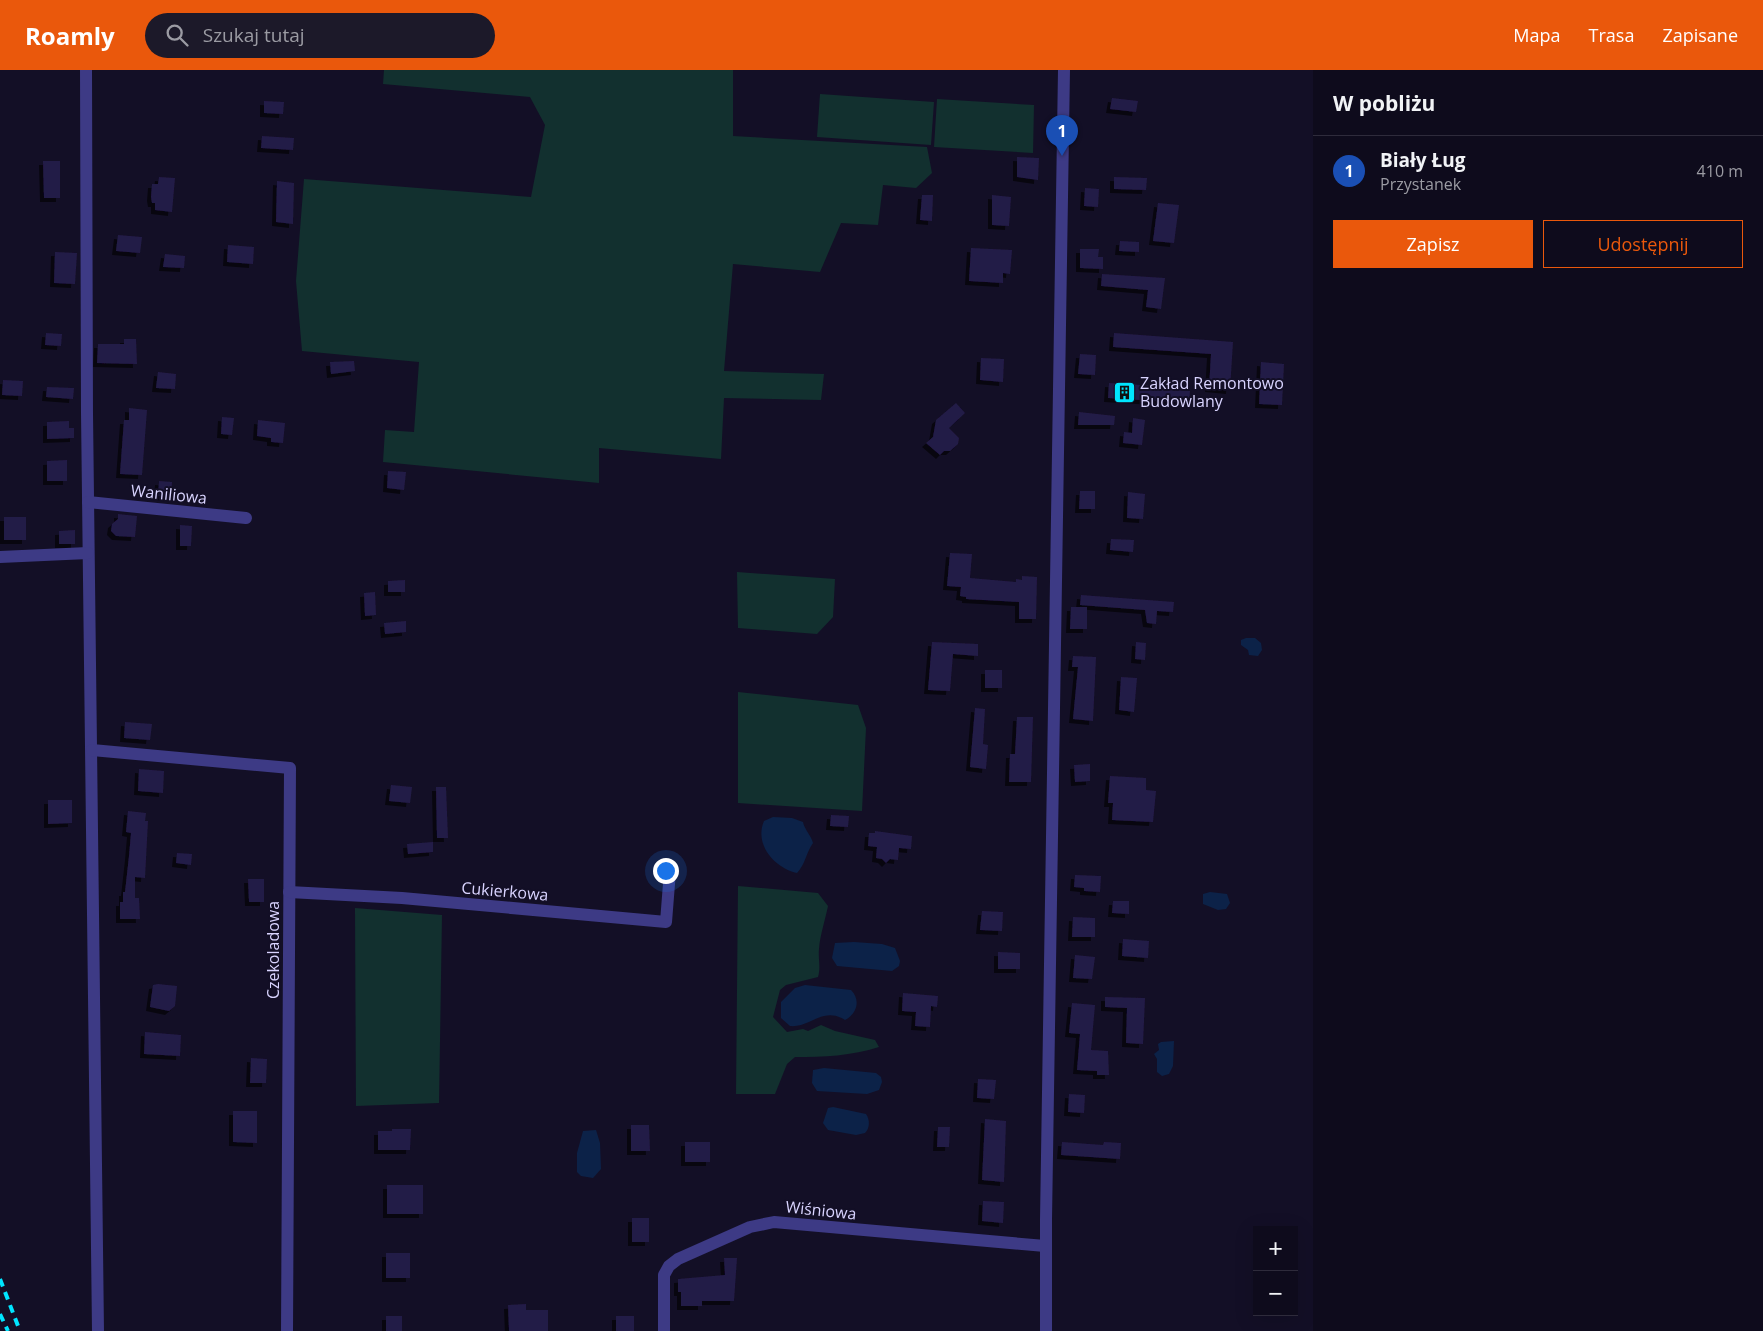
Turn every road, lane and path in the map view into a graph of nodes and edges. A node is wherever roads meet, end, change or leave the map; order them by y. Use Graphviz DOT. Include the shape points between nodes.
graph roads {
  1 [pos="86,70"];
  2 [pos="1064,70"];
  3 [pos="88,502"];
  4 [pos="246,518"];
  5 [pos="88,552"];
  6 [pos="0,557"];
  7 [pos="92,750"];
  8 [pos="670,871"];
  9 [pos="290,892"];
  10 [pos="1045,1246"];
  11 [pos="98,1331"];
  12 [pos="287,1331"];
  13 [pos="664,1331"];
  14 [pos="1046,1331"];
  1 -- 3 [label="street"];
  2 -- 10 [label="street"];
  3 -- 4 [label="street, Waniliowa"];
  3 -- 5 [label="street"];
  5 -- 6 [label="street"];
  5 -- 7 [label="street"];
  7 -- 9 [label="street, Czekoladowa" via="290,768"];
  7 -- 11 [label="street"];
  8 -- 9 [label="street, Cukierkowa" via="666,922 402,898"];
  9 -- 12 [label="street, Czekoladowa"];
  10 -- 13 [label="street, Wiśniowa" via="844,1230 798,1223 774,1222 750,1227 669,1266 664,1274"];
  10 -- 14 [label="street"];
}
